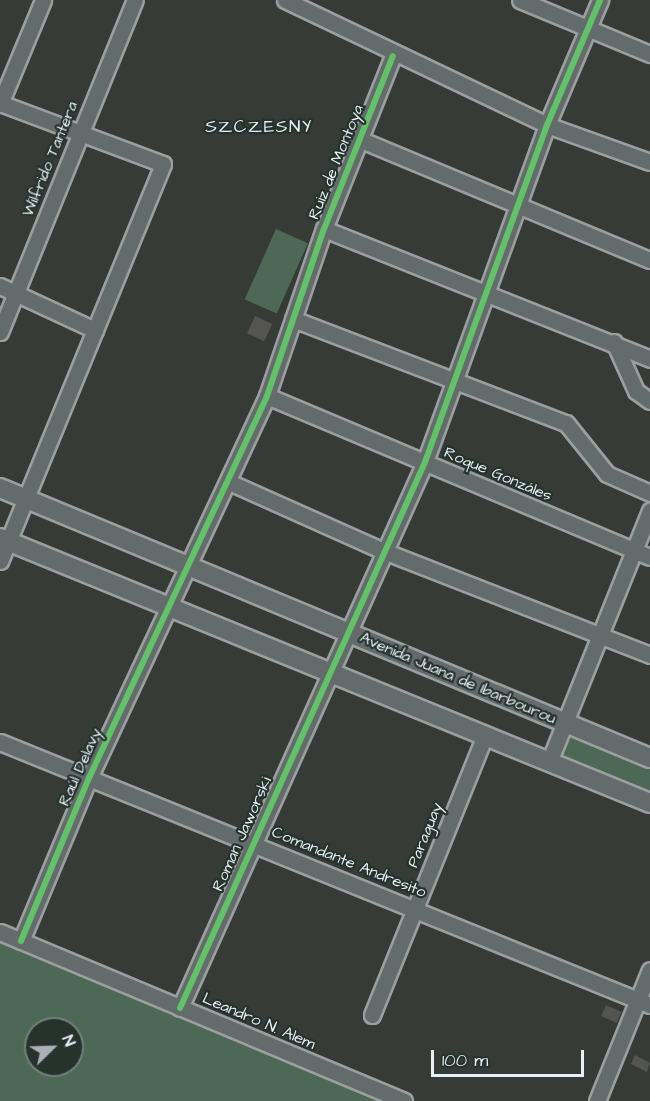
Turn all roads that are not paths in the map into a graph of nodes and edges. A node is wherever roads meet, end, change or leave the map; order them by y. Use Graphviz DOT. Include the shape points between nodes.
graph roads {
  1 [pos="43,0"];
  2 [pos="135,0"];
  3 [pos="285,0"];
  4 [pos="520,0"];
  5 [pos="600,0"];
  6 [pos="589,29"];
  7 [pos="650,54"];
  8 [pos="393,56"];
  9 [pos="0,103"];
  10 [pos="547,125"];
  11 [pos="80,133"];
  12 [pos="359,139"];
  13 [pos="650,162"];
  14 [pos="519,207"];
  15 [pos="324,229"];
  16 [pos="650,260"];
  17 [pos="0,286"];
  18 [pos="487,292"];
  19 [pos="16,293"];
  20 [pos="293,319"];
  21 [pos="95,330"];
  22 [pos="0,332"];
  23 [pos="614,342"];
  24 [pos="650,358"];
  25 [pos="454,382"];
  26 [pos="267,396"];
  27 [pos="650,401"];
  28 [pos="425,462"];
  29 [pos="229,482"];
  30 [pos="0,488"];
  31 [pos="650,493"];
  32 [pos="26,498"];
  33 [pos="650,511"];
  34 [pos="4,540"];
  35 [pos="381,550"];
  36 [pos="634,550"];
  37 [pos="650,557"];
  38 [pos="0,561"];
  39 [pos="190,567"];
  40 [pos="171,607"];
  41 [pos="345,631"];
  42 [pos="600,634"];
  43 [pos="650,655"];
  44 [pos="328,671"];
  45 [pos="565,723"];
  46 [pos="485,736"];
  47 [pos="0,742"];
  48 [pos="650,758"];
  49 [pos="549,762"];
  50 [pos="89,778"];
  51 [pos="650,803"];
  52 [pos="253,842"];
  53 [pos="414,908"];
  54 [pos="0,932"];
  55 [pos="21,941"];
  56 [pos="650,970"];
  57 [pos="644,1002"];
  58 [pos="180,1008"];
  59 [pos="372,1015"];
  60 [pos="404,1101"];
  61 [pos="597,1101"];
  1 -- 9 [label="street"];
  2 -- 11 [label="street, Wilfrido Tantera"];
  3 -- 8 [label="street"];
  4 -- 6 [label="street"];
  5 -- 6 [label="street, Roman Jaworski"];
  6 -- 7 [label="street"];
  6 -- 10 [label="street, Roman Jaworski"];
  8 -- 10 [label="street"];
  8 -- 12 [label="street, Ruiz de Montoya"];
  9 -- 11 [label="street"];
  10 -- 13 [label="street"];
  10 -- 14 [label="street, Roman Jaworski"];
  11 -- 19 [label="street, Wilfrido Tantera"];
  11 -- 21 [label="street" via="163,164"];
  12 -- 14 [label="street, Ruiz de Montoya"];
  12 -- 15 [label="street, Ruiz de Montoya"];
  14 -- 16 [label="street, Ruiz de Montoya"];
  14 -- 18 [label="street, Roman Jaworski"];
  15 -- 18 [label="street"];
  15 -- 20 [label="street, Ruiz de Montoya"];
  17 -- 19 [label="street"];
  18 -- 23 [label="street"];
  18 -- 25 [label="street, Roman Jaworski"];
  19 -- 21 [label="street"];
  19 -- 22 [label="street, Wilfrido Tantera"];
  20 -- 25 [label="street"];
  20 -- 26 [label="street, Ruiz de Montoya"];
  21 -- 32 [label="street"];
  23 -- 24 [label="street"];
  23 -- 27 [label="street" via="636,391"];
  25 -- 28 [label="street, Roman Jaworski"];
  25 -- 31 [label="street" via="566,423 607,474"];
  26 -- 28 [label="street, Roque Gonzáles"];
  26 -- 29 [label="street, Ruiz de Montoya"];
  28 -- 35 [label="street, Roman Jaworski"];
  28 -- 36 [label="street, Roque Gonzáles"];
  29 -- 35 [label="street"];
  29 -- 39 [label="street, Raúl Delavy"];
  30 -- 32 [label="main road, Avenida Juana de Ibarbourou"];
  32 -- 34 [label="street"];
  32 -- 39 [label="main road, Avenida Juana de Ibarbourou"];
  33 -- 36 [label="street"];
  34 -- 38 [label="street"];
  34 -- 40 [label="main road"];
  35 -- 41 [label="street, Roman Jaworski"];
  35 -- 42 [label="street"];
  36 -- 37 [label="street, Roque Gonzáles"];
  36 -- 42 [label="street"];
  39 -- 40 [label="street, Raúl Delavy"];
  39 -- 41 [label="main road, Avenida Juana de Ibarbourou"];
  40 -- 44 [label="main road"];
  40 -- 50 [label="street, Raúl Delavy"];
  41 -- 44 [label="street, Roman Jaworski"];
  41 -- 45 [label="main road, Avenida Juana de Ibarbourou"];
  42 -- 43 [label="street"];
  42 -- 45 [label="street"];
  44 -- 46 [label="main road"];
  44 -- 52 [label="street, Roman Jaworski"];
  45 -- 48 [label="main road, Avenida Juana de Ibarbourou"];
  45 -- 49 [label="street"];
  46 -- 49 [label="main road"];
  46 -- 53 [label="street, Paraguay"];
  47 -- 50 [label="street, Comandante Andresito"];
  49 -- 51 [label="main road"];
  50 -- 52 [label="street, Comandante Andresito"];
  50 -- 55 [label="street, Raúl Delavy"];
  52 -- 53 [label="street, Comandante Andresito"];
  52 -- 58 [label="street, Roman Jaworski"];
  53 -- 57 [label="street, Comandante Andresito"];
  53 -- 59 [label="street, Paraguay"];
  54 -- 55 [label="street, Leandro N. Alem"];
  55 -- 58 [label="street, Leandro N. Alem"];
  56 -- 57 [label="street"];
  57 -- 61 [label="street"];
  58 -- 60 [label="street, Leandro N. Alem"];
}
